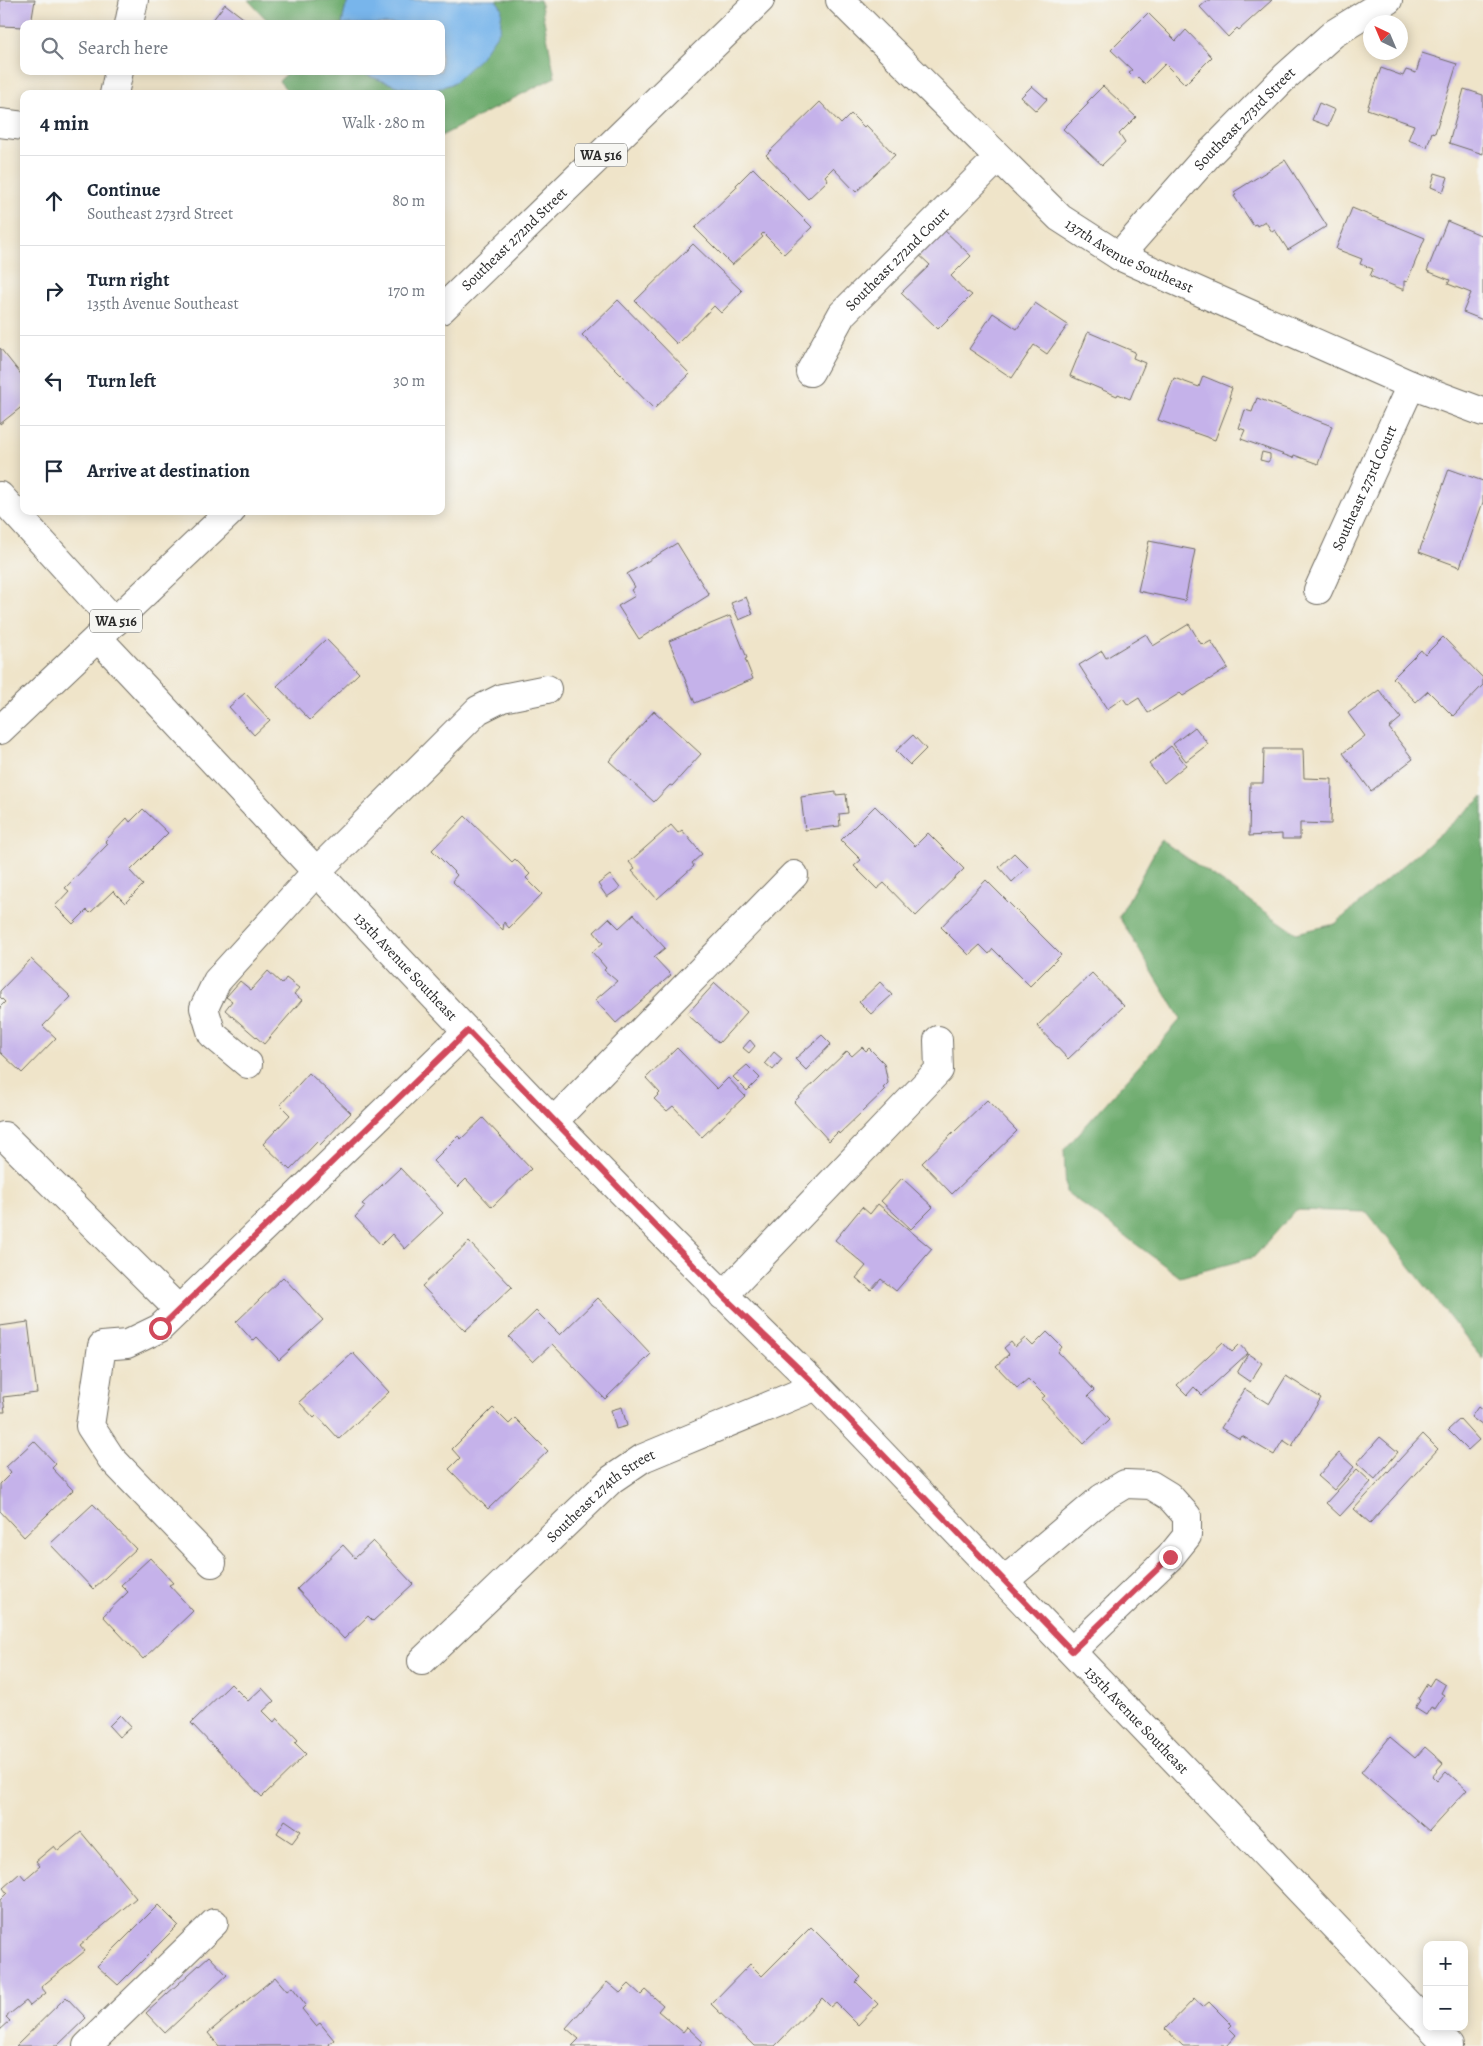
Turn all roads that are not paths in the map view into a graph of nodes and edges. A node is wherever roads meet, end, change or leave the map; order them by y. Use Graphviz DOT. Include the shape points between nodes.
graph roads {
  1 [pos="134,0"];
  2 [pos="760,0"];
  3 [pos="840,0"];
  4 [pos="1388,0"];
  5 [pos="130,20"];
  6 [pos="118,75"];
  7 [pos="115,90"];
  8 [pos="0,123"];
  9 [pos="20,126"];
  10 [pos="998,158"];
  11 [pos="1119,256"];
  12 [pos="445,306"];
  13 [pos="810,372"];
  14 [pos="1411,385"];
  15 [pos="1483,412"];
  16 [pos="0,496"];
  17 [pos="227,515"];
  18 [pos="1318,590"];
  19 [pos="106,630"];
  20 [pos="547,689"];
  21 [pos="0,730"];
  22 [pos="317,871"];
  23 [pos="794,875"];
  24 [pos="468,1031"];
  25 [pos="938,1040"];
  26 [pos="248,1064"];
  27 [pos="554,1121"];
  28 [pos="4,1136"];
  29 [pos="723,1296"];
  30 [pos="179,1310"];
  31 [pos="817,1386"];
  32 [pos="212,1563"];
  33 [pos="1004,1581"];
  34 [pos="1072,1651"];
  35 [pos="422,1661"];
  36 [pos="214,1923"];
  37 [pos="1423,2019"];
  38 [pos="1435,2031"];
  39 [pos="92,2044"];
  40 [pos="1449,2046"];
  1 -- 5 [label="street"];
  2 -- 12 [label="street, Southeast 272nd Street / WA 516"];
  3 -- 10 [label="street, 137th Avenue Southeast"];
  4 -- 11 [label="street, Southeast 273rd Street" via="1333,34 1285,77 1208,155"];
  6 -- 7 [label="street"];
  8 -- 9 [label="street"];
  10 -- 11 [label="street, 137th Avenue Southeast" via="1060,218"];
  10 -- 13 [label="street, Southeast 272nd Court" via="842,314"];
  11 -- 14 [label="street, 137th Avenue Southeast"];
  14 -- 15 [label="street, 137th Avenue Southeast"];
  14 -- 18 [label="street, Southeast 273rd Court"];
  16 -- 19 [label="street, 135th Avenue Southeast"];
  17 -- 19 [label="street, WA 516"];
  19 -- 21 [label="street, WA 516"];
  19 -- 22 [label="street, 135th Avenue Southeast"];
  20 -- 22 [label="street" via="502,698 478,710"];
  22 -- 24 [label="street, 135th Avenue Southeast"];
  22 -- 26 [label="street" via="217,981 204,1008 212,1034"];
  23 -- 27 [label="street"];
  24 -- 27 [label="street, 135th Avenue Southeast"];
  24 -- 30 [label="street"];
  25 -- 29 [label="street" via="939,1070"];
  27 -- 29 [label="street, 135th Avenue Southeast"];
  28 -- 30 [label="street"];
  29 -- 31 [label="street, 135th Avenue Southeast"];
  30 -- 32 [label="street" via="160,1328 128,1344 102,1346 90,1426 111,1458"];
  31 -- 33 [label="street, 135th Avenue Southeast"];
  31 -- 35 [label="street, Southeast 274th Street" via="643,1458 612,1479"];
  33 -- 34 [label="street, 135th Avenue Southeast"];
  33 -- 34 [label="street" via="1102,1498 1126,1484 1152,1485 1169,1496 1187,1516 1187,1536 1170,1557"];
  34 -- 37 [label="street, 135th Avenue Southeast"];
  36 -- 39 [label="street"];
  38 -- 40 [label="street"];
}
